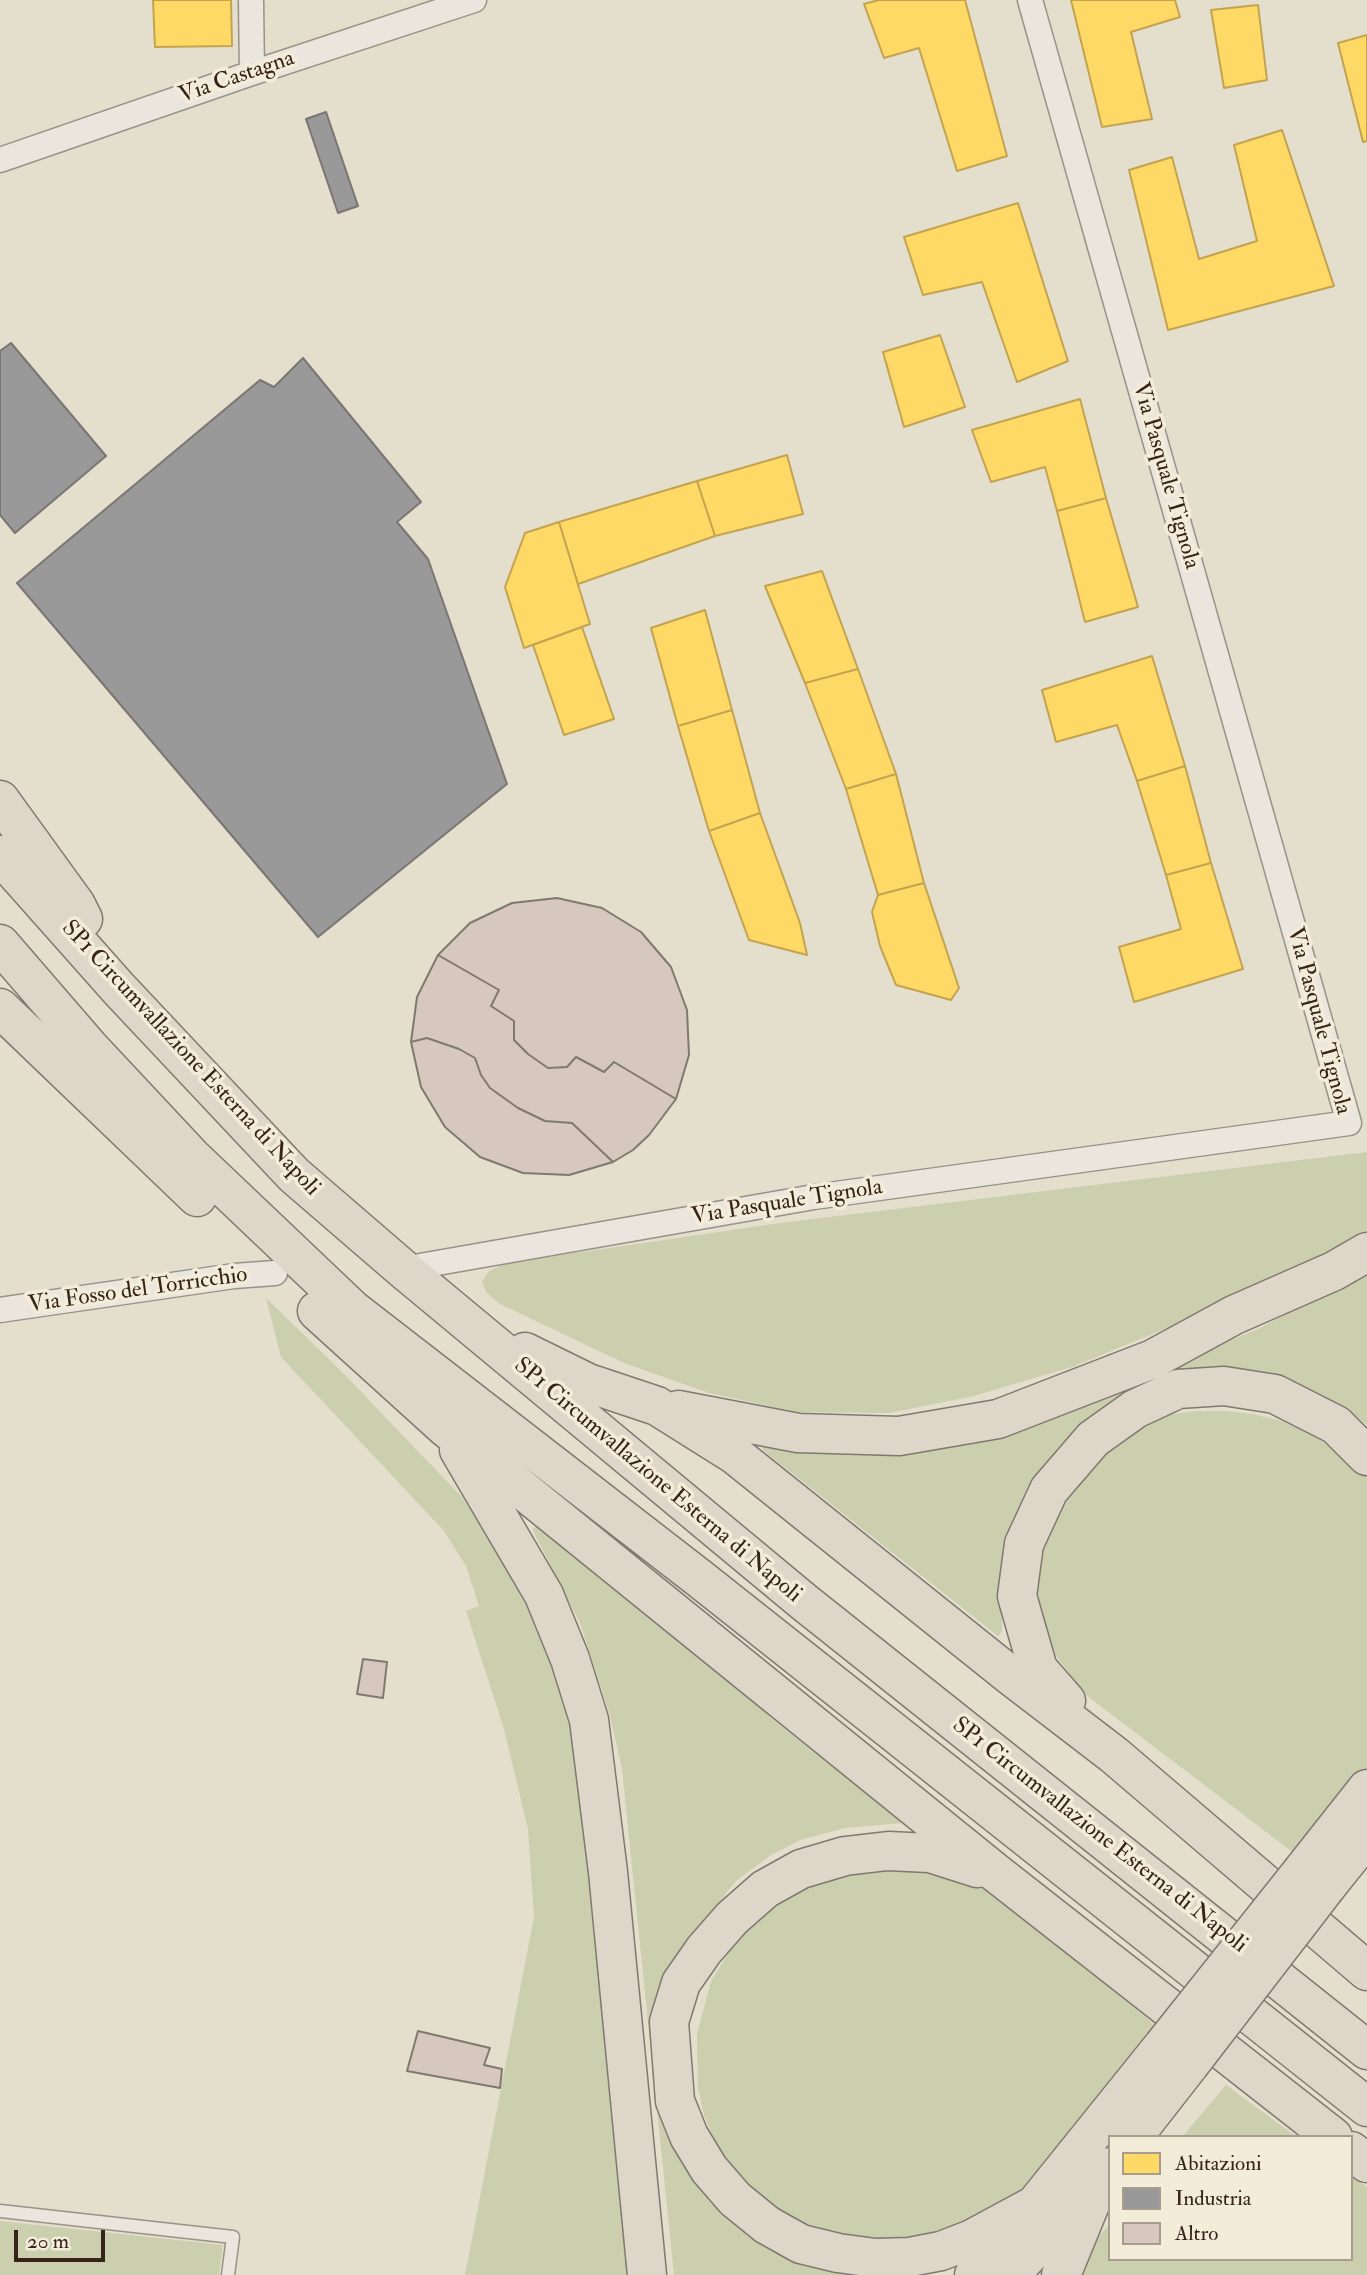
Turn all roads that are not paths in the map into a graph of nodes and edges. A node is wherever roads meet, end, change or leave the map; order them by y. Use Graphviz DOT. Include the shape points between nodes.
graph roads {
  1 [pos="251,0"];
  2 [pos="474,0"];
  3 [pos="1030,0"];
  4 [pos="252,73"];
  5 [pos="0,160"];
  6 [pos="0,800"];
  7 [pos="0,855"];
  8 [pos="0,944"];
  9 [pos="119,989"];
  10 [pos="0,1008"];
  11 [pos="1367,1252"];
  12 [pos="403,1269"];
  13 [pos="275,1273"];
  14 [pos="0,1310"];
  15 [pos="472,1327"];
  16 [pos="390,1339"];
  17 [pos="657,1406"];
  18 [pos="445,1427"];
  19 [pos="1367,1456"];
  20 [pos="1114,1755"];
  21 [pos="1367,1788"];
  22 [pos="1367,1836"];
  23 [pos="996,1874"];
  24 [pos="1315,1878"];
  25 [pos="1367,1971"];
  26 [pos="1367,2050"];
  27 [pos="1177,2055"];
  28 [pos="1367,2107"];
  29 [pos="1134,2135"];
  30 [pos="1330,2135"];
  31 [pos="1105,2173"];
  32 [pos="1035,2205"];
  33 [pos="0,2211"];
  34 [pos="228,2275"];
  35 [pos="647,2275"];
  36 [pos="974,2275"];
  37 [pos="1010,2275"];
  38 [pos="1061,2275"];
  1 -- 4 [label="street"];
  2 -- 4 [label="street, Via Castagna"];
  3 -- 12 [label="street, Via Pasquale Tignola" via="1349,1123 814,1197"];
  4 -- 5 [label="street, Via Castagna"];
  6 -- 9 [label="highway" via="76,905"];
  7 -- 9 [label="highway, SP1 Circumvallazione Esterna di Napoli"];
  8 -- 16 [label="highway, SP1 Circumvallazione Esterna di Napoli" via="192,1157 327,1286"];
  9 -- 12 [label="highway, SP1 Circumvallazione Esterna di Napoli" via="294,1175"];
  10 -- 13 [label="highway"];
  11 -- 17 [label="highway" via="1153,1359 998,1419 899,1436 798,1433"];
  12 -- 15 [label="highway, SP1 Circumvallazione Esterna di Napoli"];
  13 -- 14 [label="street, Via Fosso del Torricchio"];
  13 -- 18 [label="highway"];
  15 -- 17 [label="highway" via="588,1383"];
  15 -- 26 [label="highway, SP1 Circumvallazione Esterna di Napoli" via="804,1602"];
  16 -- 18 [label="highway"];
  16 -- 28 [label="highway, SP1 Circumvallazione Esterna di Napoli"];
  17 -- 20 [label="highway" via="735,1455"];
  18 -- 23 [label="highway"];
  18 -- 35 [label="highway" via="544,1595 589,1720"];
  19 -- 20 [label="highway" via="1336,1425 1275,1394 1224,1385 1178,1389 1135,1409 1093,1439 1049,1490 1024,1544 1017,1596 1038,1669"];
  20 -- 25 [label="highway"];
  21 -- 24 [label="highway"];
  22 -- 24 [label="highway"];
  23 -- 30 [label="highway"];
  23 -- 32 [label="highway" via="930,1853 888,1851 845,1856 801,1869 765,1889 732,1918 681,1983 669,2022 675,2101 709,2169 735,2199 801,2244 875,2258 910,2257 972,2239"];
  24 -- 27 [label="highway, bridge"];
  27 -- 29 [label="highway"];
  27 -- 32 [label="highway"];
  31 -- 37 [label="highway"];
  31 -- 38 [label="highway"];
  32 -- 36 [label="highway"];
  33 -- 34 [label="lane" via="233,2237"];
}
